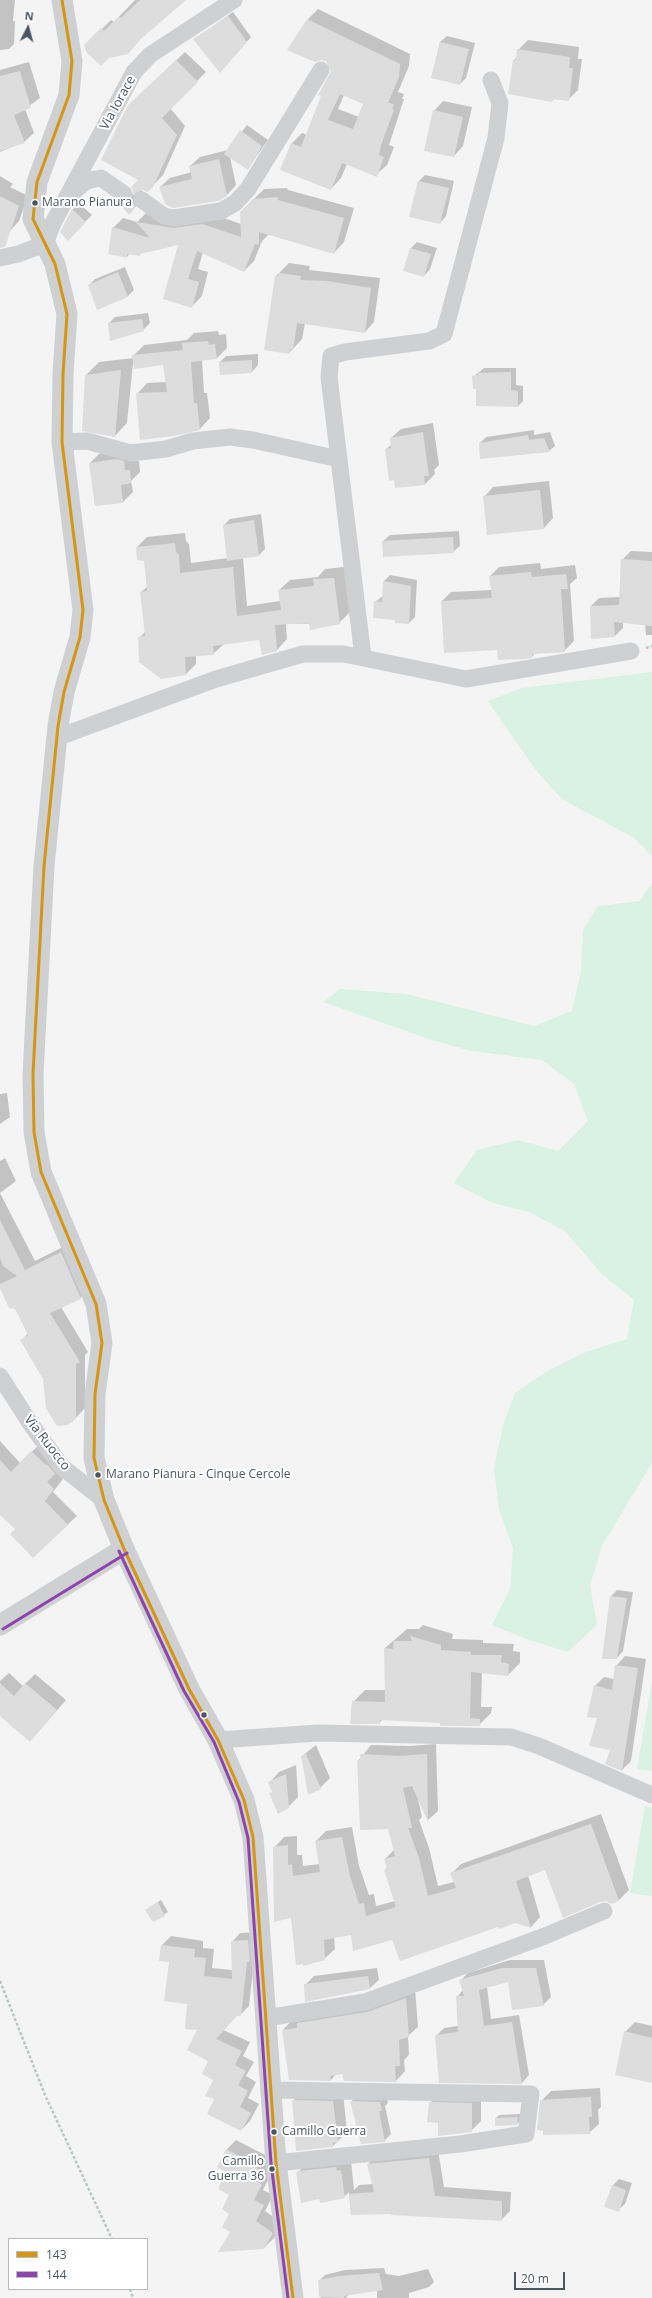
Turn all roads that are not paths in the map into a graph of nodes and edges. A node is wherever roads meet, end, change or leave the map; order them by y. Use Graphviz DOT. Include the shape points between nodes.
graph roads {
  1 [pos="62,0"];
  2 [pos="234,0"];
  3 [pos="321,70"];
  4 [pos="491,80"];
  5 [pos="124,194"];
  6 [pos="66,199"];
  7 [pos="142,200"];
  8 [pos="45,244"];
  9 [pos="0,258"];
  10 [pos="62,442"];
  11 [pos="339,459"];
  12 [pos="631,651"];
  13 [pos="363,657"];
  14 [pos="56,738"];
  15 [pos="0,1376"];
  16 [pos="104,1500"];
  17 [pos="124,1548"];
  18 [pos="0,1626"];
  19 [pos="218,1740"];
  20 [pos="652,1795"];
  21 [pos="604,1911"];
  22 [pos="266,2018"];
  23 [pos="269,2090"];
  24 [pos="276,2163"];
  25 [pos="293,2298"];
  1 -- 8 [label="street" via="72,61 69,96 37,182 33,219"];
  2 -- 6 [label="street, Via Iorace" via="150,55 134,72"];
  3 -- 7 [label="street" via="248,189 235,203 221,211 173,218 164,216"];
  4 -- 11 [label="street" via="500,103 496,138 444,334 429,342 331,356 329,377"];
  5 -- 6 [label="street" via="101,178 86,181"];
  6 -- 8 [label="street, Via Iorace"];
  8 -- 9 [label="street"];
  8 -- 10 [label="street" via="55,264 67,314"];
  10 -- 11 [label="street" via="87,441 130,453 230,437"];
  10 -- 14 [label="street" via="83,610 80,637 64,692"];
  11 -- 13 [label="street"];
  12 -- 13 [label="street" via="466,679"];
  13 -- 14 [label="street" via="344,654 303,654 260,665 216,678"];
  14 -- 16 [label="street" via="44,866 33,1074 34,1132 41,1172 96,1304 102,1343 95,1394 94,1458"];
  15 -- 16 [label="street, Via Ruocco" via="62,1467"];
  16 -- 17 [label="street"];
  17 -- 18 [label="street"];
  17 -- 19 [label="street" via="190,1689"];
  19 -- 20 [label="street" via="318,1733 511,1737 539,1746"];
  19 -- 22 [label="street" via="244,1800 254,1842"];
  21 -- 22 [label="street" via="545,1936 365,2002"];
  22 -- 23 [label="street"];
  23 -- 24 [label="street"];
  23 -- 24 [label="street" via="531,2094 526,2134 460,2144"];
  24 -- 25 [label="street"];
}
